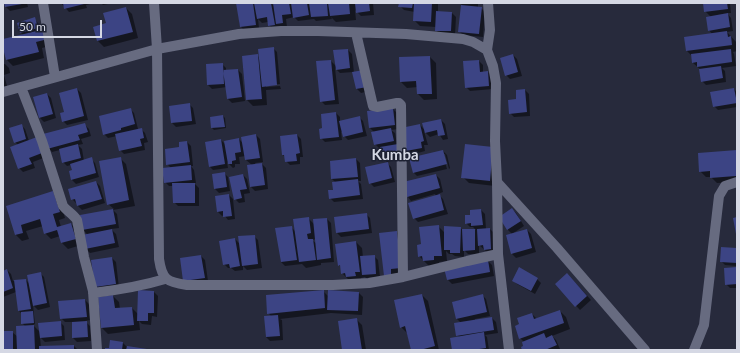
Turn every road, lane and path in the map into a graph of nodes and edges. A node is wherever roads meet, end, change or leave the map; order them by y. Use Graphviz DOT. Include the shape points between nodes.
graph roads {
  1 [pos="43,3"];
  2 [pos="154,3"];
  3 [pos="488,3"];
  4 [pos="356,33"];
  5 [pos="157,49"];
  6 [pos="487,50"];
  7 [pos="55,77"];
  8 [pos="21,87"];
  9 [pos="3,92"];
  10 [pos="497,182"];
  11 [pos="737,182"];
  12 [pos="498,254"];
  13 [pos="403,277"];
  14 [pos="165,279"];
  15 [pos="93,293"];
  16 [pos="97,350"];
  17 [pos="509,350"];
  18 [pos="645,350"];
  19 [pos="694,350"];
  1 -- 7 [label="street"];
  2 -- 5 [label="street"];
  3 -- 6 [label="street" via="490,30"];
  4 -- 5 [label="street" via="281,31 239,34"];
  4 -- 6 [label="street" via="462,39"];
  4 -- 13 [label="street" via="373,106 396,103 401,105"];
  5 -- 7 [label="street"];
  5 -- 14 [label="street" via="159,259"];
  6 -- 10 [label="street" via="496,83"];
  7 -- 8 [label="street"];
  8 -- 9 [label="street"];
  8 -- 15 [label="street" via="63,206 77,220"];
  10 -- 12 [label="street"];
  10 -- 18 [label="street"];
  11 -- 19 [label="street" via="725,186 719,196 704,325"];
  12 -- 13 [label="street"];
  12 -- 17 [label="street"];
  13 -- 14 [label="street" via="369,283 333,285 187,285 172,283"];
  14 -- 15 [label="street" via="145,285"];
  15 -- 16 [label="street"];
}
